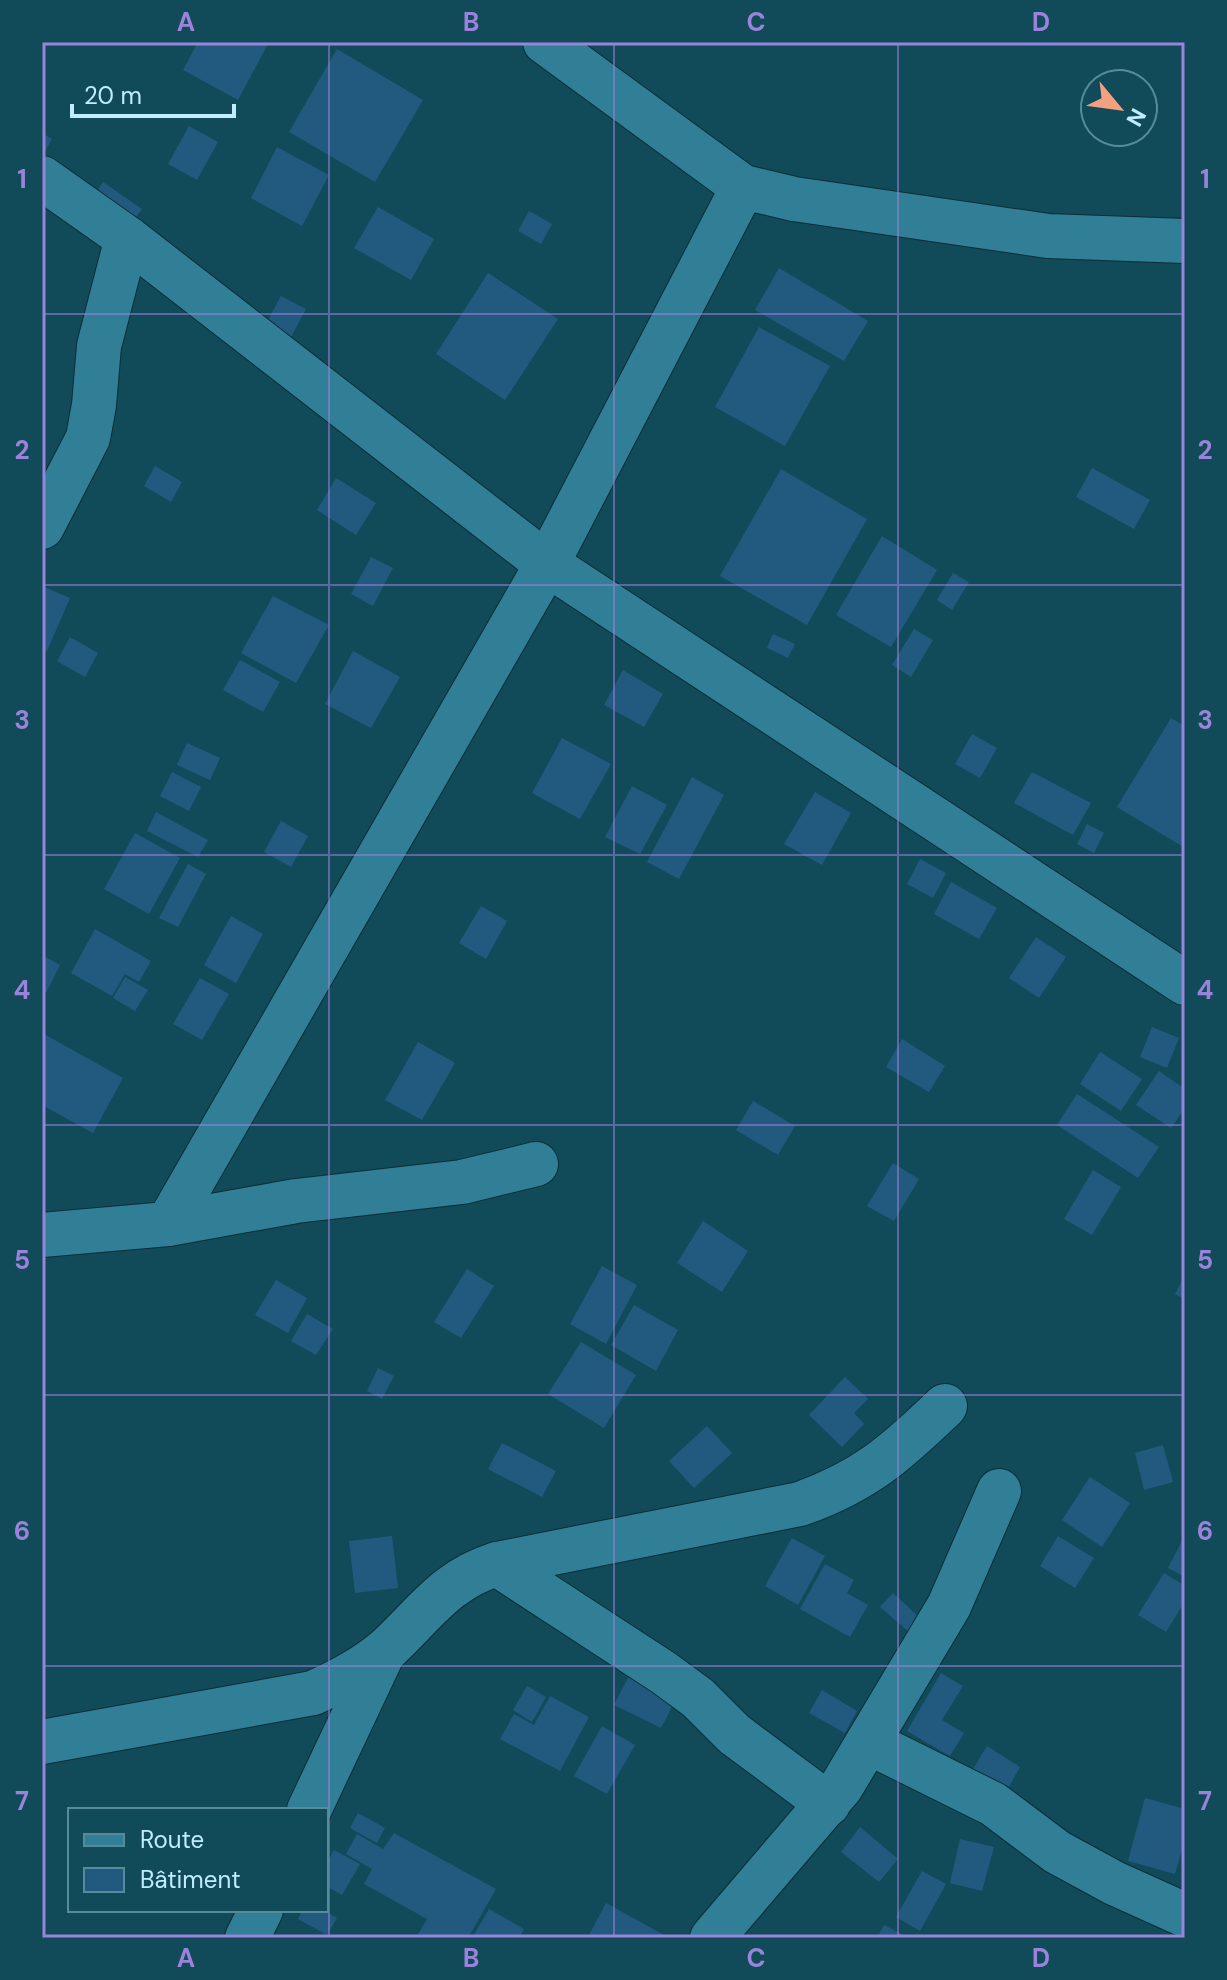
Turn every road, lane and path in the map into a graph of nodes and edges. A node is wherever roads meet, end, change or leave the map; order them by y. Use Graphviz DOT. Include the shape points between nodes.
graph roads {
  1 [pos="545,42"];
  2 [pos="42,178"];
  3 [pos="743,187"];
  4 [pos="127,238"];
  5 [pos="1185,241"];
  6 [pos="42,527"];
  7 [pos="547,564"];
  8 [pos="1185,983"];
  9 [pos="536,1164"];
  10 [pos="168,1224"];
  11 [pos="42,1235"];
  12 [pos="945,1406"];
  13 [pos="999,1491"];
  14 [pos="497,1564"];
  15 [pos="384,1651"];
  16 [pos="42,1742"];
  17 [pos="868,1742"];
  18 [pos="828,1804"];
  19 [pos="310,1808"];
  20 [pos="260,1912"];
  21 [pos="1185,1915"];
  22 [pos="247,1938"];
  23 [pos="712,1938"];
  1 -- 3 [label="street"];
  2 -- 4 [label="street"];
  3 -- 5 [label="street" via="1048,236"];
  3 -- 7 [label="street"];
  4 -- 6 [label="street" via="99,346 88,438"];
  4 -- 7 [label="street"];
  7 -- 8 [label="street"];
  7 -- 10 [label="street"];
  9 -- 10 [label="street" via="462,1182 296,1201"];
  10 -- 11 [label="street"];
  12 -- 14 [label="street" via="900,1449 838,1490 800,1504"];
  13 -- 17 [label="street" via="949,1606"];
  14 -- 15 [label="street" via="448,1588"];
  14 -- 18 [label="street" via="664,1673"];
  15 -- 16 [label="street" via="313,1693"];
  15 -- 19 [label="street"];
  17 -- 18 [label="street"];
  17 -- 21 [label="street" via="993,1804 1057,1852"];
  18 -- 23 [label="street"];
  20 -- 22 [label="street"];
}
